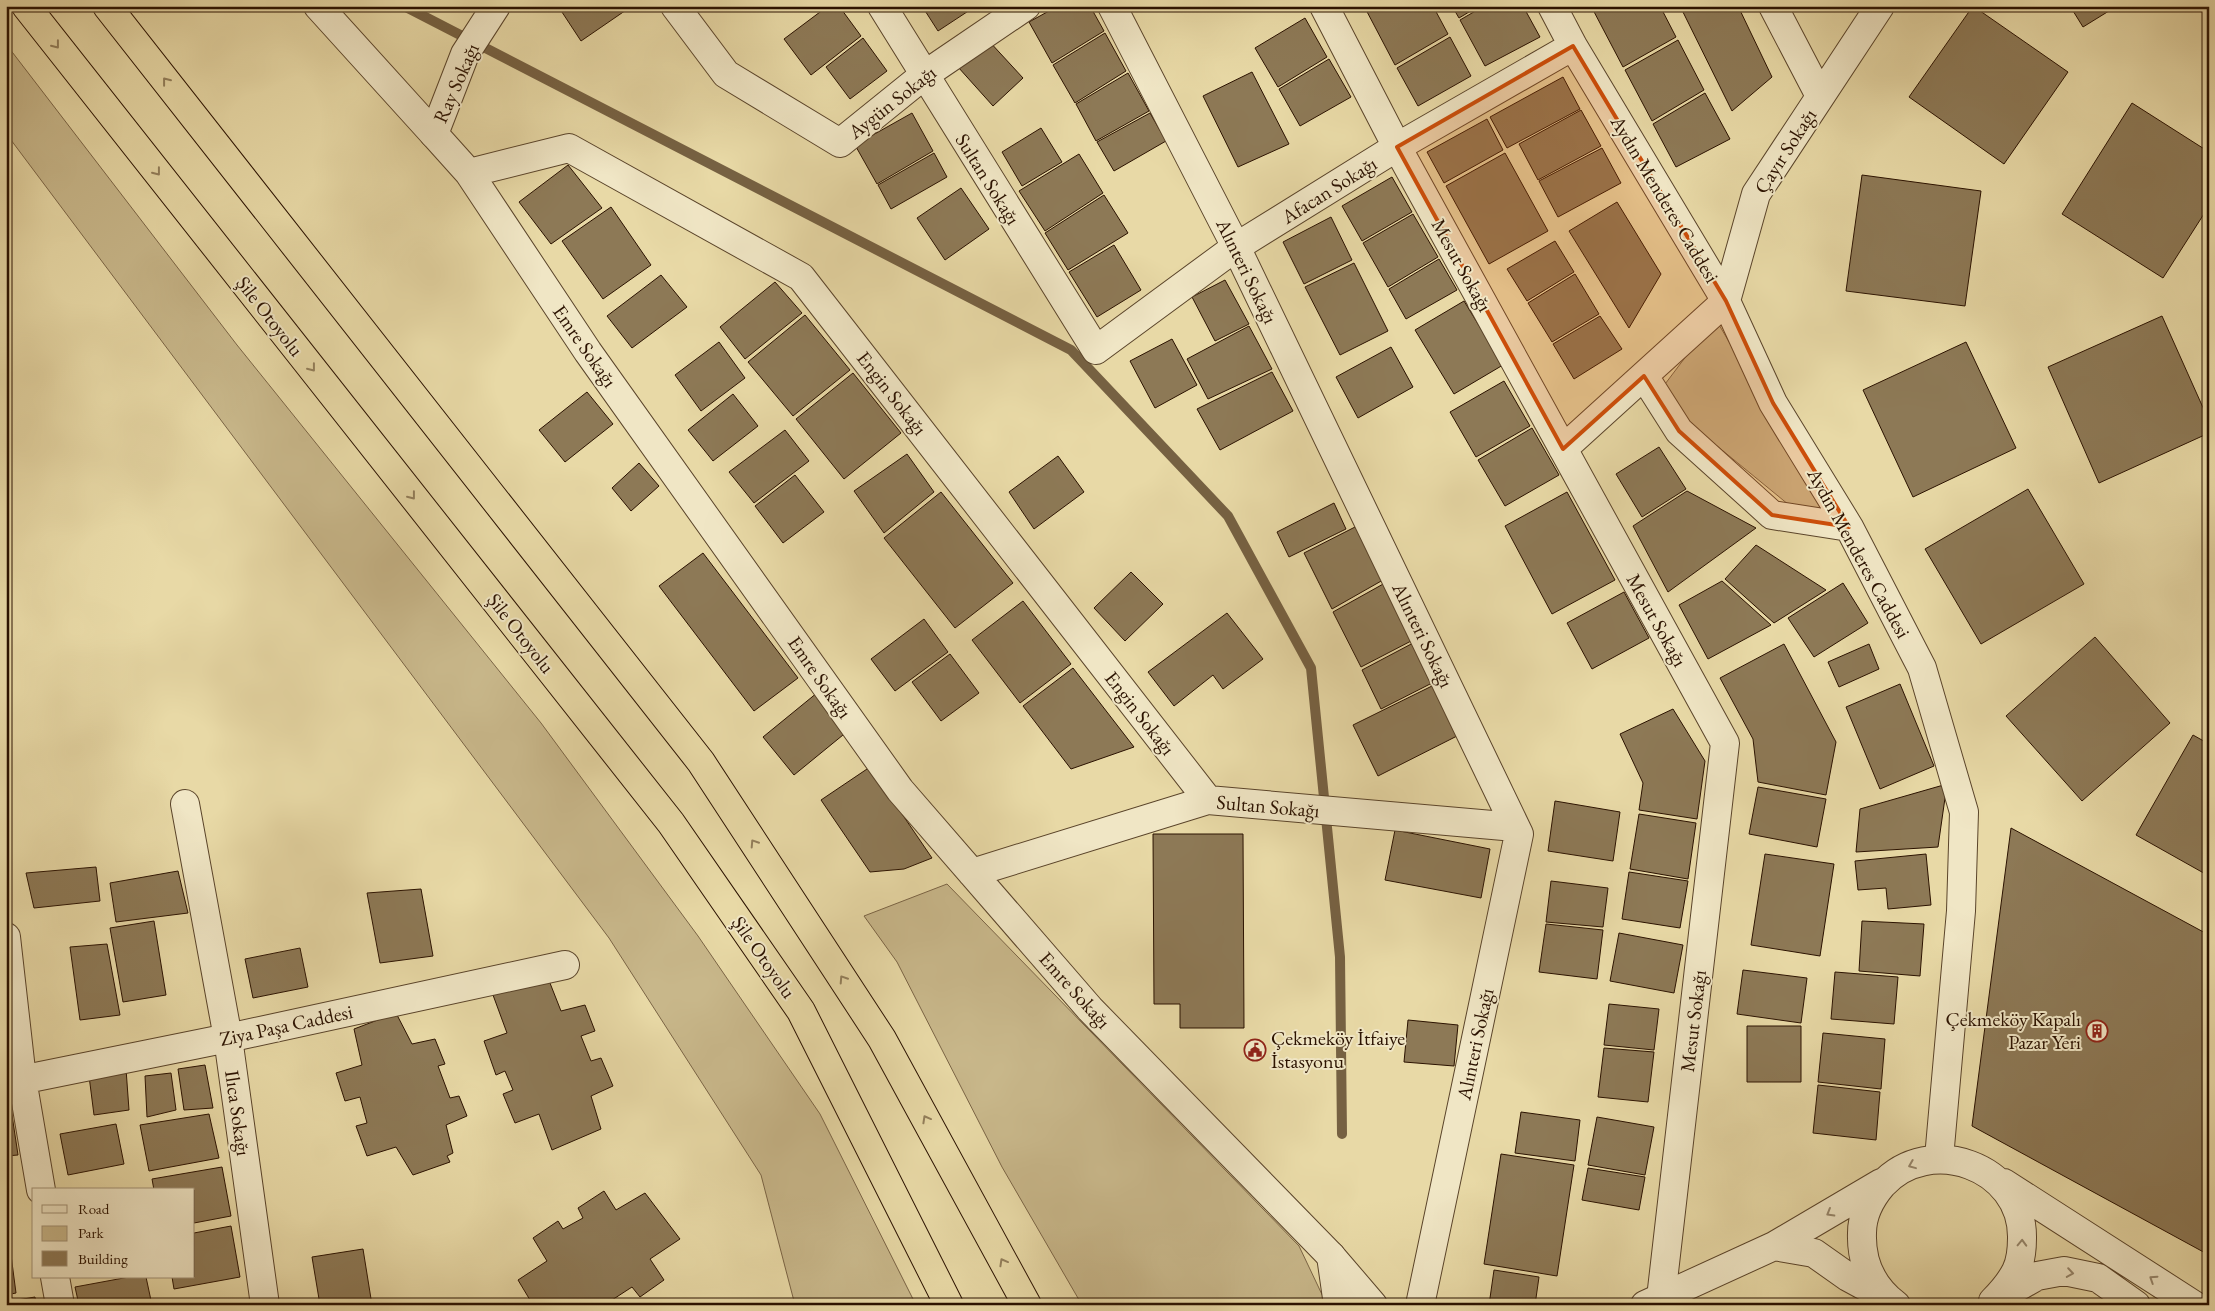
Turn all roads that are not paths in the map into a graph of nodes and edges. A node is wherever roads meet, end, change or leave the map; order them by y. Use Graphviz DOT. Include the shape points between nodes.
graph roads {
  1 [pos="26,6"];
  2 [pos="107,6"];
  3 [pos="318,6"];
  4 [pos="675,6"];
  5 [pos="882,6"];
  6 [pos="1026,6"];
  7 [pos="1112,6"];
  8 [pos="1324,6"];
  9 [pos="1552,6"];
  10 [pos="1773,6"];
  11 [pos="1880,6"];
  12 [pos="490,15"];
  13 [pos="1573,46"];
  14 [pos="923,76"];
  15 [pos="1820,96"];
  16 [pos="434,134"];
  17 [pos="1397,148"];
  18 [pos="468,173"];
  19 [pos="1236,247"];
  20 [pos="1726,301"];
  21 [pos="1096,350"];
  22 [pos="1644,376"];
  23 [pos="1564,449"];
  24 [pos="1849,527"];
  25 [pos="1208,800"];
  26 [pos="185,804"];
  27 [pos="1515,828"];
  28 [pos="972,873"];
  29 [pos="6,937"];
  30 [pos="565,964"];
  31 [pos="228,1038"];
  32 [pos="14,1081"];
  33 [pos="1939,1158"];
  34 [pos="1995,1178"];
  35 [pos="1888,1179"];
  36 [pos="41,1188"];
  37 [pos="1774,1246"];
  38 [pos="1331,1256"];
  39 [pos="55,1278"];
  40 [pos="1653,1301"];
  41 [pos="1891,1301"];
  42 [pos="1990,1303"];
  43 [pos="60,1305"];
  44 [pos="264,1305"];
  45 [pos="949,1305"];
  46 [pos="1027,1305"];
  47 [pos="1338,1305"];
  48 [pos="1373,1305"];
  49 [pos="1420,1305"];
  50 [pos="2136,1305"];
  51 [pos="2194,1305"];
  1 -- 45 [label="highway, Şile Otoyolu, one-way" via="671,823 801,1011"];
  46 -- 2 [label="highway, one-way" via="882,1039 701,762"];
  3 -- 16 [label="street, Emre Sokağı"];
  4 -- 14 [label="street, Aygün Sokağı" via="726,74 840,143"];
  5 -- 14 [label="street, Sultan Sokağı"];
  6 -- 14 [label="street, Aygün Sokağı"];
  7 -- 19 [label="street, Alınteri Sokağı"];
  8 -- 17 [label="street, Mesut Sokağı"];
  9 -- 13 [label="street, Aydın Menderes Caddesi"];
  10 -- 15 [label="street"];
  11 -- 15 [label="street, Çayır Sokağı"];
  12 -- 16 [label="street, Ray Sokağı" via="465,54"];
  13 -- 17 [label="street, Afacan Sokağı"];
  13 -- 20 [label="street, Aydın Menderes Caddesi"];
  14 -- 21 [label="street, Sultan Sokağı"];
  15 -- 20 [label="street, Çayır Sokağı" via="1756,194"];
  16 -- 18 [label="street, Emre Sokağı"];
  17 -- 19 [label="street, Afacan Sokağı"];
  17 -- 23 [label="street, Mesut Sokağı"];
  18 -- 25 [label="street, Engin Sokağı" via="569,148 802,277"];
  18 -- 28 [label="street, Emre Sokağı" via="588,352 900,790"];
  19 -- 21 [label="street, Afacan Sokağı"];
  19 -- 27 [label="street, Alınteri Sokağı"];
  20 -- 22 [label="street"];
  20 -- 24 [label="street, Aydın Menderes Caddesi" via="1773,403"];
  22 -- 23 [label="street"];
  22 -- 24 [label="street" via="1679,431 1772,515"];
  23 -- 40 [label="street, Mesut Sokağı" via="1724,743"];
  24 -- 33 [label="street, Aydın Menderes Caddesi" via="1922,668 1964,812 1961,911"];
  25 -- 27 [label="street, Sultan Sokağı"];
  25 -- 28 [label="street, Sultan Sokağı"];
  26 -- 31 [label="street, Ilıca Sokağı"];
  27 -- 49 [label="street, Alınteri Sokağı" via="1519,834"];
  28 -- 38 [label="street, Emre Sokağı" via="1090,1009"];
  29 -- 32 [label="street"];
  30 -- 31 [label="street, Ziya Paşa Caddesi"];
  31 -- 32 [label="street, Ziya Paşa Caddesi"];
  31 -- 44 [label="street, Ilıca Sokağı"];
  32 -- 36 [label="street"];
  33 -- 34 [label="street" via="1959,1160"];
  33 -- 35 [label="street, one-way" via="1903,1168"];
  42 -- 34 [label="street, one-way" via="2007,1286 2017,1269 2022,1250 2018,1210"];
  51 -- 34 [label="street, one-way"];
  35 -- 37 [label="street, one-way"];
  35 -- 41 [label="street" via="1866,1210 1862,1248 1874,1282"];
  37 -- 40 [label="street"];
  37 -- 41 [label="street" via="1814,1253 1848,1278"];
  38 -- 47 [label="street"];
  38 -- 48 [label="street, Emre Sokağı"];
  39 -- 43 [label="street"];
  42 -- 50 [label="street, one-way" via="2037,1276 2064,1271 2098,1278"];
}
